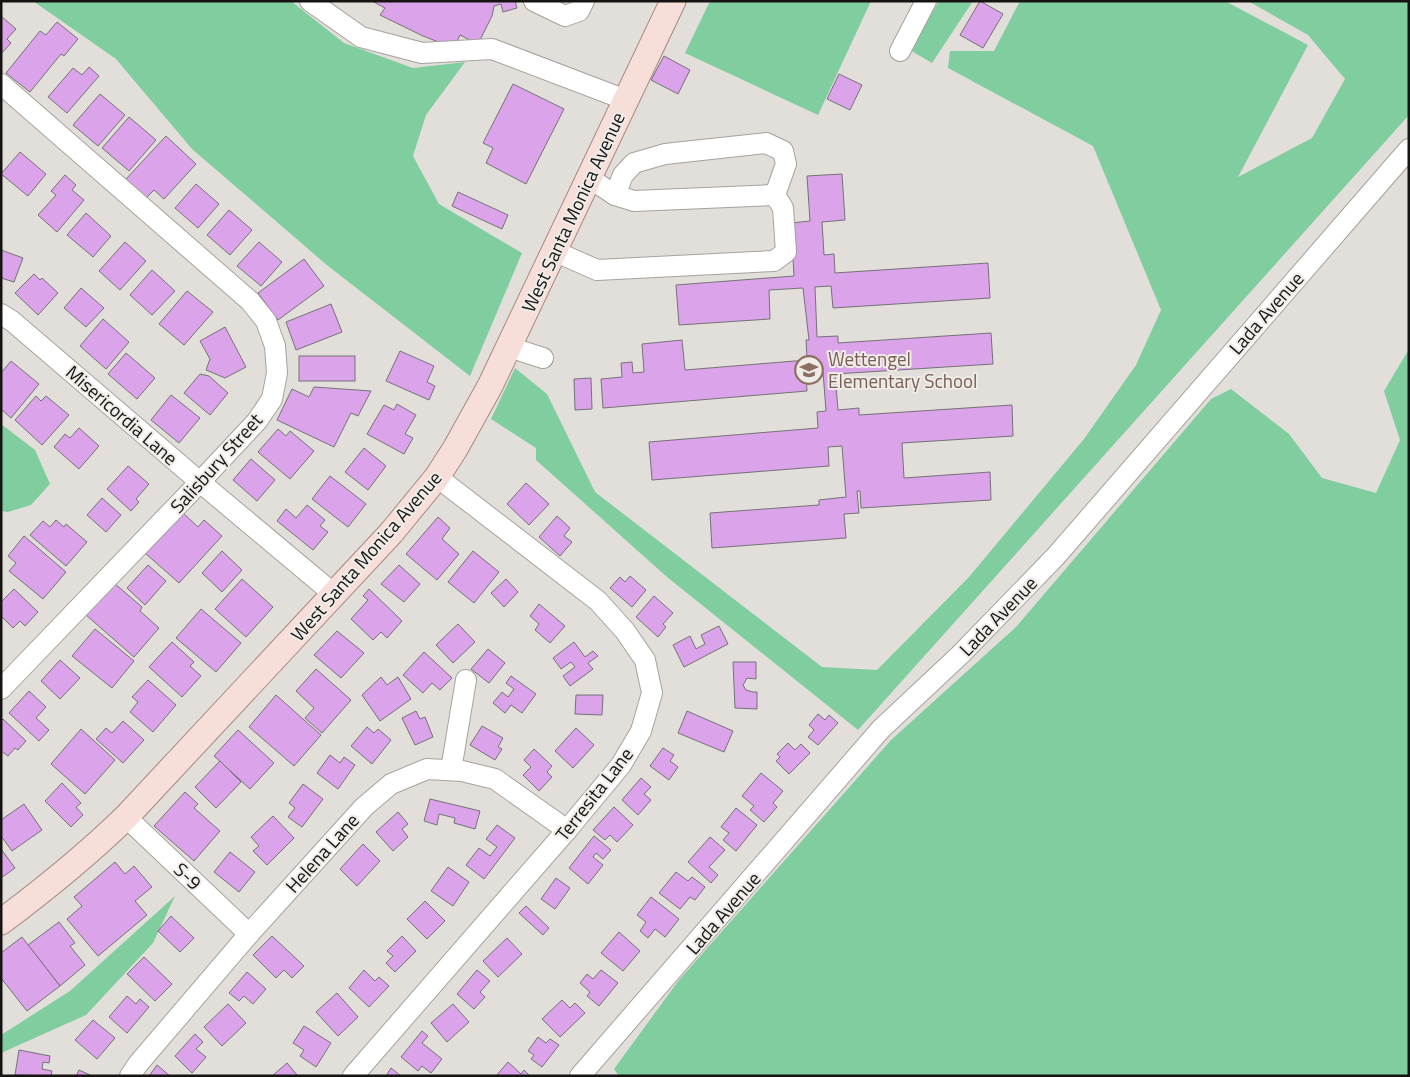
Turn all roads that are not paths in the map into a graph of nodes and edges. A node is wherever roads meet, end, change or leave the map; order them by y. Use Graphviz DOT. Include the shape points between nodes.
graph roads {
  1 [pos="310,1"];
  2 [pos="534,1"];
  3 [pos="584,1"];
  4 [pos="673,1"];
  5 [pos="926,1"];
  6 [pos="900,51"];
  7 [pos="1,84"];
  8 [pos="626,100"];
  9 [pos="1409,149"];
  10 [pos="590,178"];
  11 [pos="775,195"];
  12 [pos="615,196"];
  13 [pos="554,251"];
  14 [pos="1,314"];
  15 [pos="509,347"];
  16 [pos="543,358"];
  17 [pos="437,477"];
  18 [pos="200,482"];
  19 [pos="335,595"];
  20 [pos="466,680"];
  21 [pos="1,689"];
  22 [pos="451,770"];
  23 [pos="126,818"];
  24 [pos="567,830"];
  25 [pos="1,922"];
  26 [pos="249,934"];
  27 [pos="130,1076"];
  28 [pos="353,1076"];
  29 [pos="580,1076"];
  1 -- 8 [label="street" via="361,37 422,53 492,49"];
  2 -- 3 [label="street" via="565,16 579,11"];
  4 -- 8 [label="main road, West Santa Monica Avenue"];
  5 -- 6 [label="street"];
  7 -- 18 [label="street, Salisbury Street" via="250,300 266,322 276,346 278,373 272,399 257,421"];
  8 -- 10 [label="main road, West Santa Monica Avenue"];
  9 -- 29 [label="street, Lada Avenue" via="1056,556 961,654 881,729"];
  10 -- 12 [label="street"];
  10 -- 13 [label="main road, West Santa Monica Avenue"];
  11 -- 12 [label="street" via="634,201"];
  11 -- 12 [label="street" via="786,164 783,151 766,143 665,154 634,163 623,175"];
  11 -- 13 [label="street" via="784,208 786,252 774,260 597,270"];
  13 -- 15 [label="main road, West Santa Monica Avenue"];
  14 -- 18 [label="street, Misericordia Lane" via="12,320"];
  15 -- 16 [label="street"];
  15 -- 17 [label="main road, West Santa Monica Avenue" via="473,418"];
  17 -- 19 [label="main road, West Santa Monica Avenue"];
  17 -- 24 [label="street, Terresita Lane" via="598,601 645,660 652,693 641,731 621,765"];
  18 -- 19 [label="street, Misericordia Lane"];
  18 -- 21 [label="street, Salisbury Street"];
  19 -- 23 [label="main road, West Santa Monica Avenue"];
  20 -- 22 [label="street"];
  22 -- 24 [label="street, Helena Lane" via="495,780"];
  22 -- 26 [label="street, Helena Lane" via="426,769 391,784 364,807"];
  23 -- 25 [label="main road, West Santa Monica Avenue" via="67,872"];
  23 -- 26 [label="street, S-9"];
  24 -- 28 [label="street, Terresita Lane"];
  26 -- 27 [label="street, Helena Lane"];
}
